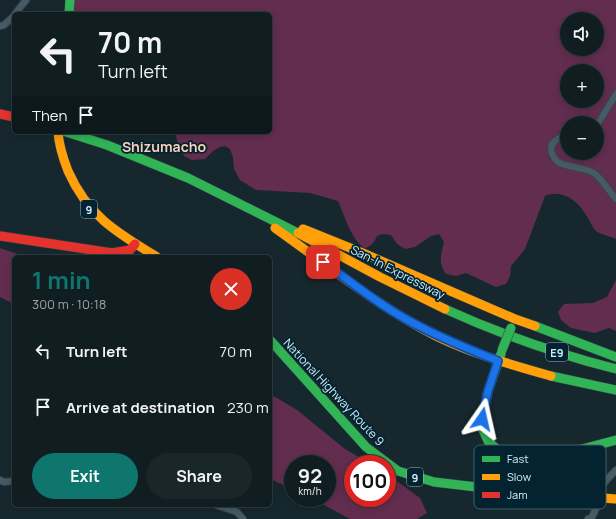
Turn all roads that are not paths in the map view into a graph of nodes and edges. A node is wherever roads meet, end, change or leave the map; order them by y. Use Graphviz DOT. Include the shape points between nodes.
graph roads {
  1 [pos="26,0"];
  2 [pos="70,0"];
  3 [pos="17,12"];
  4 [pos="69,12"];
  5 [pos="12,18"];
  6 [pos="0,26"];
  7 [pos="616,94"];
  8 [pos="0,114"];
  9 [pos="603,116"];
  10 [pos="12,117"];
  11 [pos="58,134"];
  12 [pos="71,134"];
  13 [pos="560,137"];
  14 [pos="616,199"];
  15 [pos="235,200"];
  16 [pos="254,210"];
  17 [pos="0,236"];
  18 [pos="135,244"];
  19 [pos="154,255"];
  20 [pos="515,318"];
  21 [pos="272,342"];
  22 [pos="616,357"];
  23 [pos="498,361"];
  24 [pos="616,369"];
  25 [pos="616,390"];
  26 [pos="616,440"];
  27 [pos="492,445"];
  28 [pos="597,445"];
  29 [pos="616,470"];
  30 [pos="0,480"];
  31 [pos="606,481"];
  32 [pos="12,482"];
  33 [pos="474,486"];
  34 [pos="606,498"];
  35 [pos="616,499"];
  36 [pos="220,507"];
  37 [pos="596,509"];
  38 [pos="237,516"];
  39 [pos="243,519"];
  40 [pos="588,519"];
  1 -- 3 [label="street"];
  2 -- 4 [label="main road"];
  5 -- 6 [label="street"];
  7 -- 9 [label="street"];
  8 -- 10 [label="main road"];
  11 -- 18 [label="main road, 9" via="69,173 88,208 106,225"];
  12 -- 15 [label="main road, San-In Expressway / E9" via="154,163"];
  13 -- 14 [label="street" via="552,145 551,150 558,162 595,174"];
  15 -- 16 [label="main road, San-In Expressway / E9"];
  15 -- 23 [label="main road" via="390,310 437,336"];
  16 -- 20 [label="main road" via="366,254"];
  16 -- 24 [label="main road, San-In Expressway / E9" via="447,310 498,332 555,352"];
  17 -- 18 [label="main road" via="112,253 130,250"];
  18 -- 19 [label="main road, 9"];
  20 -- 22 [label="main road"];
  20 -- 23 [label="main road, bridge"];
  21 -- 33 [label="main road, National Highway Route 9 / 9" via="366,447 381,459 398,470 434,482"];
  23 -- 25 [label="main road"];
  23 -- 27 [label="main road" via="482,419 483,430"];
  26 -- 28 [label="main road"];
  29 -- 31 [label="street"];
  30 -- 32 [label="street"];
  34 -- 35 [label="main road, National Highway Route 9 / 9"];
  36 -- 38 [label="street"];
  37 -- 40 [label="street"];
  38 -- 39 [label="street"];
}
